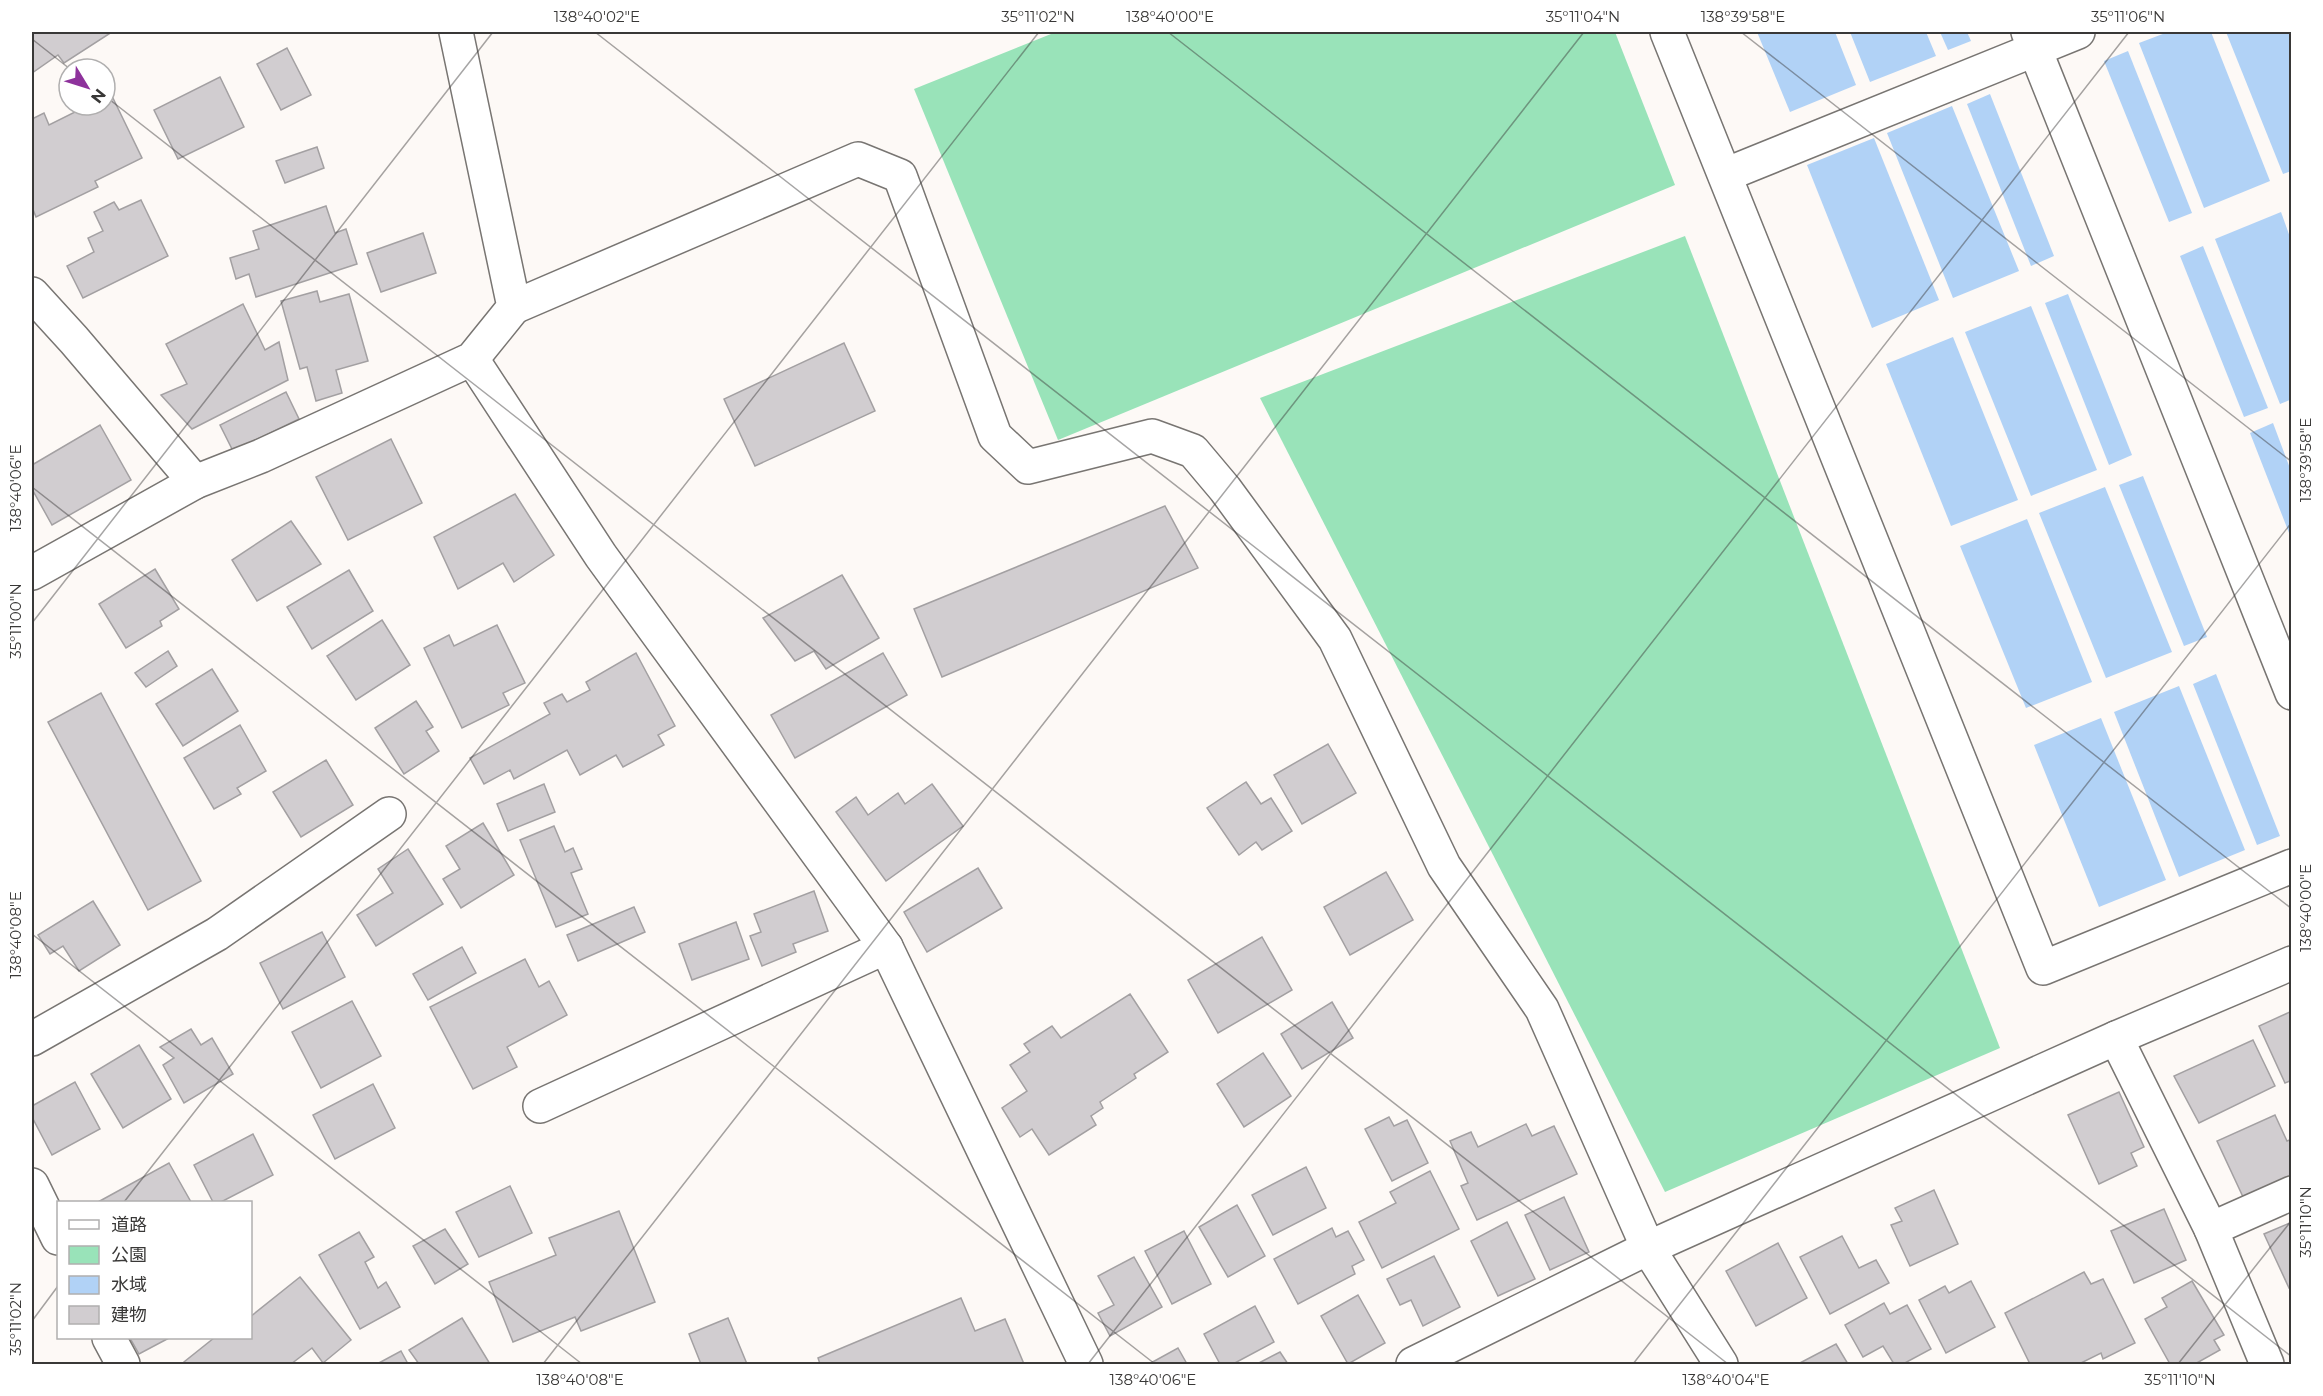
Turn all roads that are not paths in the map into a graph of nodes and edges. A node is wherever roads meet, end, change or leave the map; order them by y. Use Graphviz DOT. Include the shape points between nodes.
graph roads {
  1 [pos="456,32"];
  2 [pos="1667,32"];
  3 [pos="2078,32"];
  4 [pos="2031,40"];
  5 [pos="1725,175"];
  6 [pos="32,294"];
  7 [pos="514,307"];
  8 [pos="471,359"];
  9 [pos="195,482"];
  10 [pos="32,573"];
  11 [pos="2292,693"];
  12 [pos="389,814"];
  13 [pos="2292,866"];
  14 [pos="886,947"];
  15 [pos="2292,963"];
  16 [pos="2116,1038"];
  17 [pos="32,1039"];
  18 [pos="540,1106"];
  19 [pos="32,1185"];
  20 [pos="2292,1192"];
  21 [pos="2211,1229"];
  22 [pos="57,1236"];
  23 [pos="1648,1248"];
  24 [pos="110,1339"];
  25 [pos="123,1365"];
  26 [pos="1086,1365"];
  27 [pos="1413,1365"];
  28 [pos="1721,1365"];
  29 [pos="2267,1365"];
  1 -- 7 [label="street"];
  2 -- 5 [label="street"];
  3 -- 4 [label="street"];
  4 -- 5 [label="street"];
  4 -- 11 [label="street"];
  5 -- 13 [label="street" via="2043,968"];
  6 -- 9 [label="street"];
  7 -- 8 [label="street"];
  7 -- 23 [label="street" via="858,159 900,176 995,436 1028,467 1152,436 1193,452 1225,489 1335,639 1444,866 1542,1009"];
  8 -- 9 [label="street" via="261,456"];
  8 -- 14 [label="street" via="600,556"];
  9 -- 10 [label="street"];
  12 -- 17 [label="street" via="217,934"];
  14 -- 18 [label="street"];
  14 -- 26 [label="street"];
  15 -- 16 [label="street"];
  16 -- 21 [label="street"];
  16 -- 23 [label="street"];
  19 -- 22 [label="street"];
  20 -- 21 [label="street"];
  21 -- 29 [label="street"];
  23 -- 27 [label="street"];
  23 -- 28 [label="street"];
  24 -- 25 [label="street"];
}
